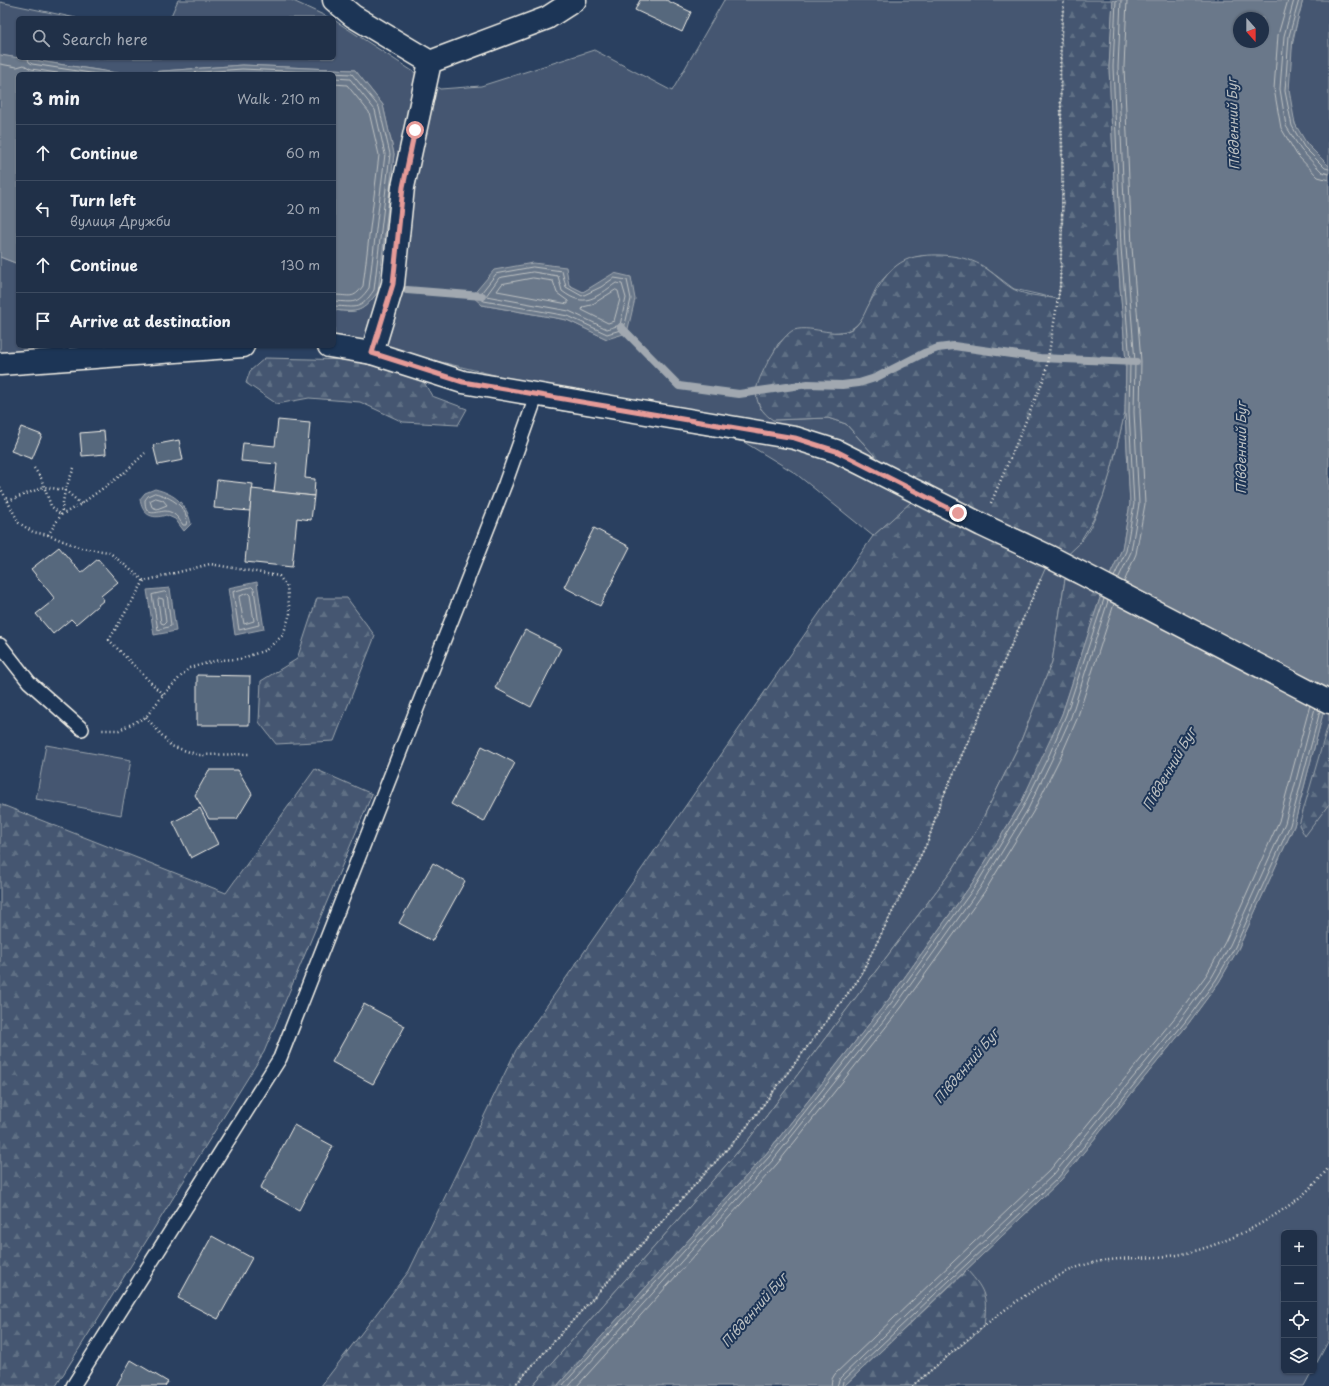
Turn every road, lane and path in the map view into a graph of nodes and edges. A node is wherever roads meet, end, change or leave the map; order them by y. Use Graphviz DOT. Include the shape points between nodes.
graph roads {
  1 [pos="334,0"];
  2 [pos="575,0"];
  3 [pos="1064,0"];
  4 [pos="430,62"];
  5 [pos="336,347"];
  6 [pos="216,348"];
  7 [pos="372,353"];
  8 [pos="0,364"];
  9 [pos="537,394"];
  10 [pos="145,453"];
  11 [pos="34,468"];
  12 [pos="74,468"];
  13 [pos="0,487"];
  14 [pos="44,487"];
  15 [pos="65,490"];
  16 [pos="8,501"];
  17 [pos="81,504"];
  18 [pos="61,515"];
  19 [pos="982,525"];
  20 [pos="48,535"];
  21 [pos="1055,560"];
  22 [pos="144,581"];
  23 [pos="0,645"];
  24 [pos="163,695"];
  25 [pos="1329,702"];
  26 [pos="146,717"];
  27 [pos="82,729"];
  28 [pos="249,754"];
  29 [pos="1329,1167"];
  30 [pos="73,1386"];
  31 [pos="514,1386"];
  32 [pos="912,1386"];
  1 -- 4 [label="street" via="353,16"];
  2 -- 4 [label="street" via="547,18"];
  3 -- 19 [label="path" via="1060,76 1063,182 1060,287 1045,376"];
  4 -- 7 [label="street" via="403,187 393,284"];
  5 -- 7 [label="street"];
  6 -- 8 [label="street"];
  7 -- 9 [label="street" via="463,382"];
  9 -- 19 [label="street" via="795,438 836,451"];
  9 -- 30 [label="lane" via="505,484 280,1058"];
  10 -- 17 [label="path" via="124,473"];
  11 -- 14 [label="path"];
  12 -- 15 [label="path"];
  13 -- 16 [label="path"];
  14 -- 15 [label="path"];
  14 -- 16 [label="path"];
  14 -- 18 [label="path" via="51,506"];
  15 -- 17 [label="path"];
  15 -- 18 [label="path"];
  16 -- 20 [label="path" via="19,523 33,532"];
  17 -- 18 [label="path"];
  18 -- 20 [label="path"];
  19 -- 21 [label="street"];
  20 -- 22 [label="path" via="81,548 109,552"];
  21 -- 25 [label="street"];
  21 -- 31 [label="path" via="939,806 928,841 858,980 744,1130"];
  22 -- 24 [label="path" via="110,640"];
  22 -- 24 [label="path" via="210,564 279,576 287,587 290,614 283,635 266,650 240,659 219,660 189,668"];
  23 -- 27 [label="lane" via="29,682"];
  24 -- 26 [label="path"];
  26 -- 27 [label="path" via="119,730"];
  26 -- 28 [label="path" via="171,746 199,755"];
  29 -- 32 [label="path" via="1293,1204 1241,1233 1178,1254 1112,1259 1073,1269 1010,1306"];
}
